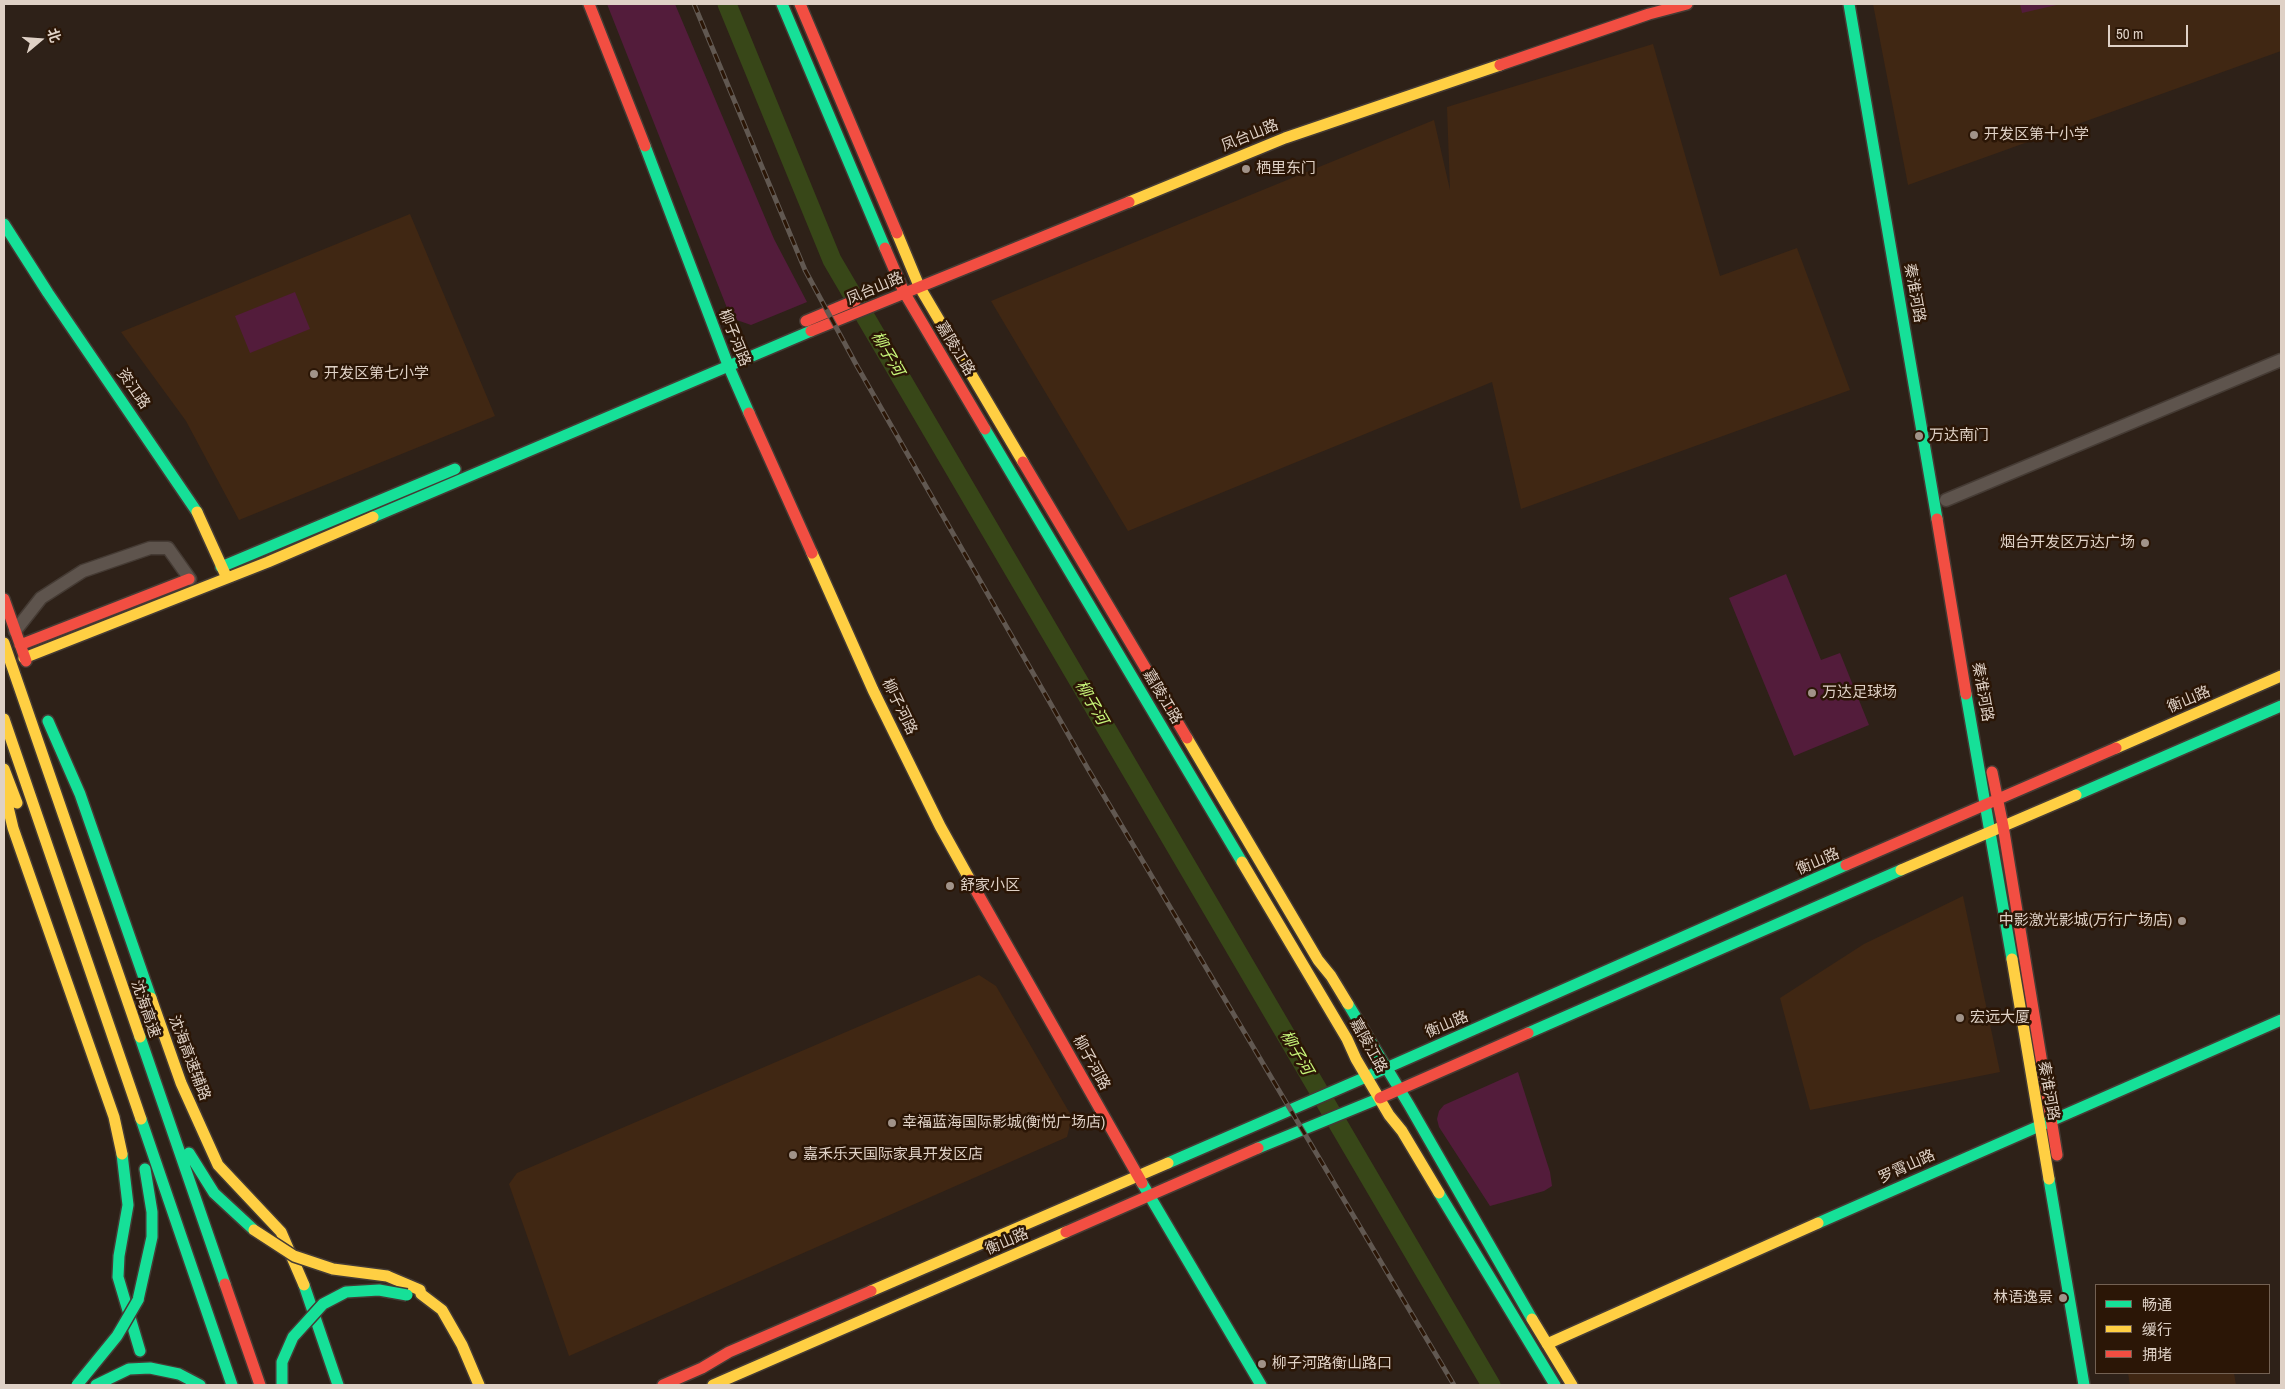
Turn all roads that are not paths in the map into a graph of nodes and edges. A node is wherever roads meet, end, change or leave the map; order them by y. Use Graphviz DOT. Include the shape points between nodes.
graph roads {
  1 [pos="589,4"];
  2 [pos="782,4"];
  3 [pos="800,4"];
  4 [pos="1651,4"];
  5 [pos="1688,4"];
  6 [pos="1849,4"];
  7 [pos="1860,4"];
  8 [pos="4,224"];
  9 [pos="1015,235"];
  10 [pos="919,278"];
  11 [pos="898,286"];
  12 [pos="869,295"];
  13 [pos="728,356"];
  14 [pos="2281,360"];
  15 [pos="1928,393"];
  16 [pos="468,463"];
  17 [pos="1946,500"];
  18 [pos="220,572"];
  19 [pos="194,578"];
  20 [pos="4,598"];
  21 [pos="15,631"];
  22 [pos="4,643"];
  23 [pos="20,645"];
  24 [pos="24,658"];
  25 [pos="31,676"];
  26 [pos="2281,676"];
  27 [pos="2281,706"];
  28 [pos="4,719"];
  29 [pos="1989,759"];
  30 [pos="4,769"];
  31 [pos="4,790"];
  32 [pos="1998,800"];
  33 [pos="1986,806"];
  34 [pos="22,817"];
  35 [pos="2002,826"];
  36 [pos="1990,832"];
  37 [pos="34,844"];
  38 [pos="120,983"];
  39 [pos="96,991"];
  40 [pos="2281,1020"];
  41 [pos="147,1059"];
  42 [pos="121,1066"];
  43 [pos="1385,1067"];
  44 [pos="1366,1077"];
  45 [pos="1399,1090"];
  46 [pos="1380,1098"];
  47 [pos="2051,1121"];
  48 [pos="2038,1126"];
  49 [pos="1138,1177"];
  50 [pos="1151,1196"];
  51 [pos="1547,1344"];
  52 [pos="140,1351"];
  53 [pos="460,1369"];
  54 [pos="77,1385"];
  55 [pos="96,1385"];
  56 [pos="200,1385"];
  57 [pos="232,1385"];
  58 [pos="260,1385"];
  59 [pos="282,1385"];
  60 [pos="338,1385"];
  61 [pos="479,1385"];
  62 [pos="663,1385"];
  63 [pos="713,1385"];
  64 [pos="1261,1385"];
  65 [pos="1556,1385"];
  66 [pos="1572,1385"];
  67 [pos="2084,1385"];
  68 [pos="2095,1385"];
  1 -- 13 [label="main road, 柳子河路"];
  2 -- 11 [label="main road, 嘉陵江路"];
  3 -- 10 [label="main road, 嘉陵江路"];
  4 -- 9 [label="main road, 凤台山路" via="1282,130"];
  5 -- 10 [label="main road, 凤台山路" via="1649,14 1285,138"];
  6 -- 33 [label="main road, 秦淮河路"];
  7 -- 15 [label="main road, 秦淮河路"];
  8 -- 18 [label="main road, 资江路" via="195,508"];
  10 -- 11 [label="main road, 凤台山路"];
  10 -- 43 [label="main road, 嘉陵江路" via="1313,951"];
  11 -- 13 [label="main road, 凤台山路" via="889,299 834,322"];
  11 -- 44 [label="main road, 嘉陵江路" via="1347,1039"];
  12 -- 13 [label="main road, 凤台山路"];
  13 -- 18 [label="main road"];
  13 -- 49 [label="main road, 柳子河路" via="874,690 940,826"];
  14 -- 17 [label="street"];
  16 -- 18 [label="main road"];
  18 -- 24 [label="main road"];
  19 -- 21 [label="street" via="168,548 150,548 83,570 41,598"];
  19 -- 23 [label="main road"];
  20 -- 21 [label="main road"];
  21 -- 23 [label="main road"];
  22 -- 38 [label="main road, 沈海高速"];
  23 -- 24 [label="main road"];
  24 -- 25 [label="main road"];
  26 -- 32 [label="main road, 衡山路"];
  27 -- 35 [label="main road"];
  28 -- 39 [label="main road"];
  29 -- 32 [label="main road, 秦淮河路"];
  30 -- 34 [label="main road"];
  31 -- 52 [label="main road" via="13,828 121,1147 128,1205 118,1277"];
  32 -- 33 [label="main road, 衡山路"];
  32 -- 35 [label="main road, 秦淮河路"];
  33 -- 36 [label="main road, 秦淮河路"];
  33 -- 43 [label="main road, 衡山路"];
  35 -- 36 [label="main road"];
  35 -- 47 [label="main road, 秦淮河路"];
  36 -- 45 [label="main road"];
  36 -- 48 [label="main road, 秦淮河路"];
  37 -- 39 [label="main road"];
  38 -- 41 [label="main road, 沈海高速"];
  38 -- 60 [label="main road, 沈海高速辅路" via="85,842 46,717 80,794 184,1092 218,1165 281,1232 300,1274"];
  39 -- 42 [label="main road"];
  40 -- 47 [label="main road, 罗霄山路"];
  41 -- 58 [label="main road, 沈海高速"];
  41 -- 61 [label="main road, bridge" via="169,1114 214,1193 254,1230 294,1256 333,1269 387,1276 420,1290 442,1310 462,1344"];
  42 -- 54 [label="main road, bridge" via="140,1144 152,1212 152,1237 138,1300 113,1341"];
  42 -- 57 [label="main road"];
  43 -- 44 [label="main road, 衡山路"];
  43 -- 45 [label="main road, 嘉陵江路"];
  44 -- 46 [label="main road, 嘉陵江路"];
  44 -- 49 [label="main road, 衡山路"];
  45 -- 46 [label="main road"];
  45 -- 51 [label="main road, 嘉陵江路"];
  46 -- 50 [label="main road, 衡山路"];
  46 -- 65 [label="main road, 嘉陵江路"];
  47 -- 48 [label="main road, 罗霄山路"];
  47 -- 68 [label="main road, 秦淮河路"];
  48 -- 51 [label="main road, 罗霄山路"];
  48 -- 67 [label="main road, 秦淮河路" via="2046,1156"];
  49 -- 50 [label="main road, 柳子河路"];
  49 -- 62 [label="main road, 衡山路" via="729,1352"];
  50 -- 63 [label="main road, 衡山路"];
  50 -- 64 [label="main road, 柳子河路"];
  51 -- 66 [label="main road, 嘉陵江路"];
  53 -- 59 [label="main road, bridge" via="446,1334 430,1314 407,1295 379,1290 346,1292 323,1304 292,1338 282,1362"];
  55 -- 56 [label="main road" via="129,1369 150,1368 179,1374"];
}
